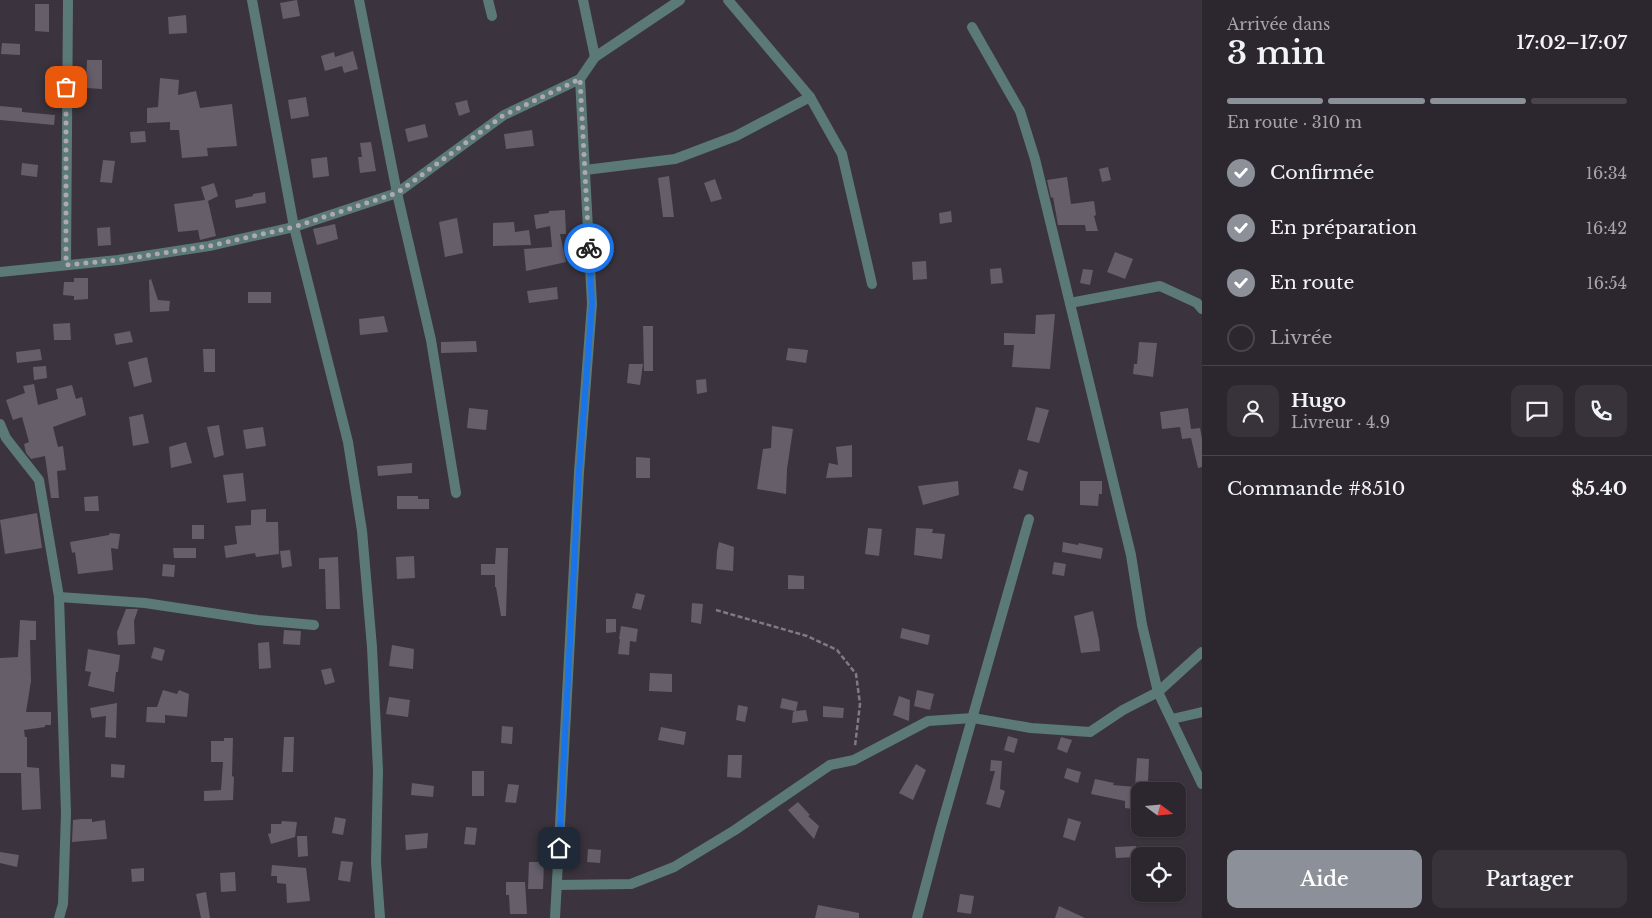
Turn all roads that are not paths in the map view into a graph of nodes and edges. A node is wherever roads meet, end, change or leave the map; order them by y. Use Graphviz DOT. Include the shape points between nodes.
graph roads {
  1 [pos="68,0"];
  2 [pos="252,0"];
  3 [pos="360,0"];
  4 [pos="488,0"];
  5 [pos="583,0"];
  6 [pos="680,0"];
  7 [pos="728,0"];
  8 [pos="492,16"];
  9 [pos="972,27"];
  10 [pos="594,57"];
  11 [pos="580,79"];
  12 [pos="810,97"];
  13 [pos="585,170"];
  14 [pos="397,193"];
  15 [pos="294,227"];
  16 [pos="66,265"];
  17 [pos="0,272"];
  18 [pos="872,284"];
  19 [pos="1070,303"];
  20 [pos="1202,309"];
  21 [pos="0,424"];
  22 [pos="456,493"];
  23 [pos="1029,519"];
  24 [pos="60,597"];
  25 [pos="314,625"];
  26 [pos="1202,652"];
  27 [pos="1158,692"];
  28 [pos="1202,712"];
  29 [pos="973,718"];
  30 [pos="1172,719"];
  31 [pos="1202,784"];
  32 [pos="557,885"];
  33 [pos="59,918"];
  34 [pos="380,918"];
  35 [pos="555,918"];
  36 [pos="917,918"];
  1 -- 16 [label="street"];
  2 -- 15 [label="street"];
  3 -- 14 [label="street"];
  4 -- 8 [label="street"];
  5 -- 10 [label="street"];
  6 -- 10 [label="street"];
  7 -- 12 [label="street"];
  9 -- 19 [label="street" via="1020,111"];
  10 -- 11 [label="street"];
  11 -- 13 [label="street"];
  11 -- 14 [label="street" via="504,115"];
  12 -- 13 [label="street" via="736,136 675,159"];
  12 -- 18 [label="street" via="842,154"];
  13 -- 32 [label="street" via="592,304 579,472"];
  14 -- 15 [label="street"];
  14 -- 22 [label="street" via="431,340"];
  15 -- 16 [label="street" via="209,246"];
  15 -- 34 [label="street" via="348,442 362,531 378,770 376,862"];
  16 -- 17 [label="street"];
  19 -- 20 [label="street" via="1160,286 1197,303"];
  19 -- 27 [label="street" via="1131,555 1142,625"];
  21 -- 24 [label="street" via="6,438 39,480"];
  23 -- 29 [label="street"];
  24 -- 25 [label="street" via="144,603"];
  24 -- 33 [label="street" via="66,813 63,904"];
  26 -- 27 [label="street"];
  27 -- 29 [label="street" via="1090,732 1031,728"];
  27 -- 30 [label="street"];
  28 -- 30 [label="street"];
  29 -- 32 [label="street" via="928,722 854,760 830,765 674,867 630,884"];
  29 -- 36 [label="street"];
  30 -- 31 [label="street"];
  32 -- 35 [label="street"];
}
